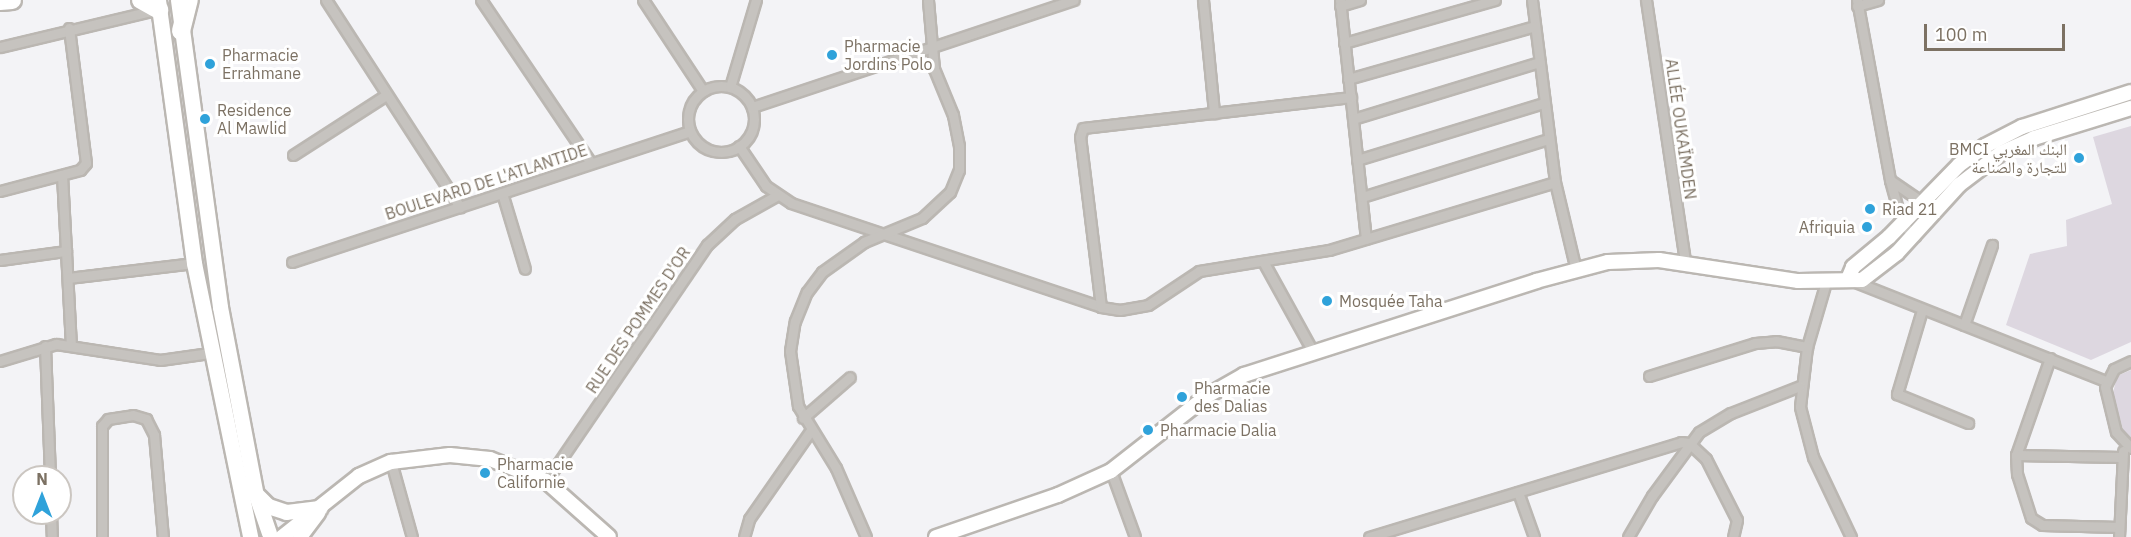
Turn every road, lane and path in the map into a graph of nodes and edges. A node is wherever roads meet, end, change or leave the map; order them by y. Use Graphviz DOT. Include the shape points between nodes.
graph roads {
  1 [pos="12,0"];
  2 [pos="141,0"];
  3 [pos="178,0"];
  4 [pos="189,0"];
  5 [pos="326,0"];
  6 [pos="481,0"];
  7 [pos="643,0"];
  8 [pos="756,0"];
  9 [pos="928,0"];
  10 [pos="1074,0"];
  11 [pos="1203,0"];
  12 [pos="1360,0"];
  13 [pos="1495,0"];
  14 [pos="1532,0"];
  15 [pos="1647,0"];
  16 [pos="1878,0"];
  17 [pos="0,1"];
  18 [pos="1340,3"];
  19 [pos="1857,3"];
  20 [pos="158,5"];
  21 [pos="1535,26"];
  22 [pos="69,28"];
  23 [pos="181,31"];
  24 [pos="1344,43"];
  25 [pos="0,47"];
  26 [pos="932,49"];
  27 [pos="1539,62"];
  28 [pos="1348,80"];
  29 [pos="730,87"];
  30 [pos="703,91"];
  31 [pos="2131,92"];
  32 [pos="386,95"];
  33 [pos="1350,97"];
  34 [pos="1544,103"];
  35 [pos="752,107"];
  36 [pos="2131,108"];
  37 [pos="1214,113"];
  38 [pos="1353,119"];
  39 [pos="690,131"];
  40 [pos="1548,139"];
  41 [pos="739,146"];
  42 [pos="292,155"];
  43 [pos="1357,160"];
  44 [pos="591,163"];
  45 [pos="62,175"];
  46 [pos="1890,180"];
  47 [pos="1555,182"];
  48 [pos="0,191"];
  49 [pos="502,193"];
  50 [pos="776,196"];
  51 [pos="1362,197"];
  52 [pos="1922,202"];
  53 [pos="460,207"];
  54 [pos="1934,213"];
  55 [pos="1902,224"];
  56 [pos="885,234"];
  57 [pos="1915,236"];
  58 [pos="1366,240"];
  59 [pos="1992,245"];
  60 [pos="66,251"];
  61 [pos="0,260"];
  62 [pos="292,262"];
  63 [pos="1685,262"];
  64 [pos="194,263"];
  65 [pos="1264,263"];
  66 [pos="525,269"];
  67 [pos="1576,270"];
  68 [pos="68,278"];
  69 [pos="1848,279"];
  70 [pos="1826,282"];
  71 [pos="1101,307"];
  72 [pos="1922,310"];
  73 [pos="1964,325"];
  74 [pos="71,344"];
  75 [pos="45,346"];
  76 [pos="1808,347"];
  77 [pos="1312,350"];
  78 [pos="210,353"];
  79 [pos="2050,358"];
  80 [pos="0,361"];
  81 [pos="2131,361"];
  82 [pos="1649,376"];
  83 [pos="850,377"];
  84 [pos="2106,381"];
  85 [pos="1800,386"];
  86 [pos="803,418"];
  87 [pos="1968,423"];
  88 [pos="811,430"];
  89 [pos="1689,443"];
  90 [pos="2127,445"];
  91 [pos="2016,455"];
  92 [pos="2122,457"];
  93 [pos="391,462"];
  94 [pos="50,465"];
  95 [pos="1111,471"];
  96 [pos="546,481"];
  97 [pos="1518,492"];
  98 [pos="256,495"];
  99 [pos="320,508"];
  100 [pos="2119,532"];
  101 [pos="272,536"];
  102 [pos="1849,536"];
  103 [pos="102,537"];
  104 [pos="163,537"];
  105 [pos="250,537"];
  106 [pos="300,537"];
  107 [pos="412,537"];
  108 [pos="609,537"];
  109 [pos="744,537"];
  110 [pos="866,537"];
  111 [pos="936,537"];
  112 [pos="1136,537"];
  113 [pos="1369,537"];
  114 [pos="1534,537"];
  115 [pos="1628,537"];
  116 [pos="1733,537"];
  1 -- 17 [label="highway"];
  2 -- 20 [label="highway"];
  3 -- 23 [label="main road"];
  4 -- 23 [label="highway"];
  5 -- 32 [label="street"];
  6 -- 44 [label="street"];
  7 -- 30 [label="street"];
  8 -- 29 [label="street"];
  9 -- 26 [label="street"];
  10 -- 26 [label="street"];
  11 -- 37 [label="street"];
  12 -- 18 [label="street"];
  13 -- 24 [label="street"];
  14 -- 21 [label="street"];
  15 -- 63 [label="street, ALLÉE OUKAÏMDEN"];
  16 -- 19 [label="street"];
  18 -- 24 [label="street"];
  19 -- 46 [label="street"];
  20 -- 22 [label="street"];
  20 -- 64 [label="main road"];
  21 -- 27 [label="street"];
  21 -- 28 [label="street"];
  22 -- 25 [label="street"];
  22 -- 45 [label="street" via="86,159 80,170"];
  23 -- 98 [label="main road" via="220,307"];
  24 -- 28 [label="street"];
  26 -- 35 [label="street"];
  26 -- 56 [label="street" via="934,69 953,115 959,170 950,192 938,206 922,218"];
  27 -- 34 [label="street"];
  27 -- 38 [label="street"];
  28 -- 33 [label="street"];
  29 -- 30 [label="street"];
  29 -- 35 [label="street" via="742,93"];
  30 -- 39 [label="street" via="689,110"];
  31 -- 52 [label="main road" via="2011,132 1959,165"];
  32 -- 42 [label="street"];
  32 -- 53 [label="street"];
  33 -- 37 [label="street"];
  33 -- 38 [label="street"];
  34 -- 40 [label="street"];
  34 -- 43 [label="street"];
  35 -- 41 [label="street" via="753,127"];
  36 -- 54 [label="main road" via="2034,138 2001,153 1959,185"];
  37 -- 71 [label="street" via="1086,126 1081,132"];
  38 -- 43 [label="street"];
  39 -- 41 [label="street" via="699,144 714,151"];
  39 -- 44 [label="street, BOULEVARD DE L'ATLANTIDE"];
  40 -- 47 [label="street"];
  40 -- 51 [label="street"];
  41 -- 50 [label="street"];
  43 -- 51 [label="street"];
  44 -- 49 [label="street, BOULEVARD DE L'ATLANTIDE"];
  45 -- 48 [label="street"];
  45 -- 60 [label="street"];
  46 -- 52 [label="street"];
  46 -- 55 [label="street"];
  47 -- 58 [label="street"];
  47 -- 67 [label="street"];
  49 -- 53 [label="street, BOULEVARD DE L'ATLANTIDE"];
  49 -- 66 [label="street"];
  50 -- 56 [label="street"];
  50 -- 96 [label="street, RUE DES POMMES D'OR" via="735,219 707,245"];
  51 -- 58 [label="street"];
  52 -- 54 [label="street"];
  52 -- 55 [label="main road"];
  53 -- 62 [label="street, BOULEVARD DE L'ATLANTIDE"];
  54 -- 57 [label="main road"];
  55 -- 57 [label="street"];
  55 -- 69 [label="main road" via="1852,267"];
  56 -- 71 [label="street"];
  56 -- 86 [label="street" via="843,253 807,292 795,321 790,351 792,379"];
  57 -- 69 [label="main road" via="1869,276"];
  58 -- 65 [label="street"];
  59 -- 73 [label="street"];
  60 -- 61 [label="street"];
  60 -- 68 [label="street"];
  63 -- 67 [label="main road" via="1608,262"];
  63 -- 70 [label="main road"];
  64 -- 68 [label="street"];
  64 -- 78 [label="main road"];
  65 -- 71 [label="street" via="1199,271 1148,305 1133,309"];
  65 -- 77 [label="street"];
  67 -- 77 [label="main road"];
  68 -- 74 [label="street"];
  69 -- 70 [label="main road"];
  69 -- 72 [label="street"];
  70 -- 76 [label="street"];
  72 -- 73 [label="street"];
  72 -- 87 [label="street" via="1898,394"];
  73 -- 79 [label="street"];
  74 -- 75 [label="street"];
  74 -- 78 [label="street" via="144,359 177,360"];
  75 -- 80 [label="street"];
  75 -- 94 [label="street"];
  76 -- 82 [label="street" via="1764,341"];
  76 -- 85 [label="street"];
  77 -- 95 [label="main road" via="1244,375 1207,396"];
  78 -- 105 [label="main road"];
  79 -- 84 [label="street"];
  79 -- 91 [label="street"];
  81 -- 84 [label="street" via="2114,369"];
  83 -- 86 [label="street"];
  84 -- 90 [label="street" via="2106,396"];
  85 -- 89 [label="street" via="1731,413"];
  85 -- 102 [label="street" via="1803,431"];
  86 -- 88 [label="street"];
  88 -- 109 [label="street" via="749,519"];
  88 -- 110 [label="street" via="836,468"];
  89 -- 97 [label="street" via="1668,444"];
  89 -- 115 [label="street"];
  89 -- 116 [label="street" via="1706,459 1733,510 1737,525"];
  90 -- 92 [label="street"];
  91 -- 92 [label="street"];
  91 -- 100 [label="street" via="2017,474 2036,524"];
  92 -- 100 [label="street"];
  93 -- 96 [label="main road" via="430,455 490,459"];
  93 -- 99 [label="main road" via="359,476"];
  93 -- 107 [label="street"];
  95 -- 111 [label="main road" via="1058,495"];
  95 -- 112 [label="street"];
  96 -- 108 [label="main road"];
  97 -- 113 [label="street"];
  97 -- 114 [label="street"];
  98 -- 99 [label="main road" via="268,506 286,512"];
  98 -- 101 [label="main road"];
  99 -- 101 [label="main road"];
  99 -- 106 [label="main road"];
  103 -- 104 [label="street" via="102,426 108,419 133,415 146,419 154,435"];
}
